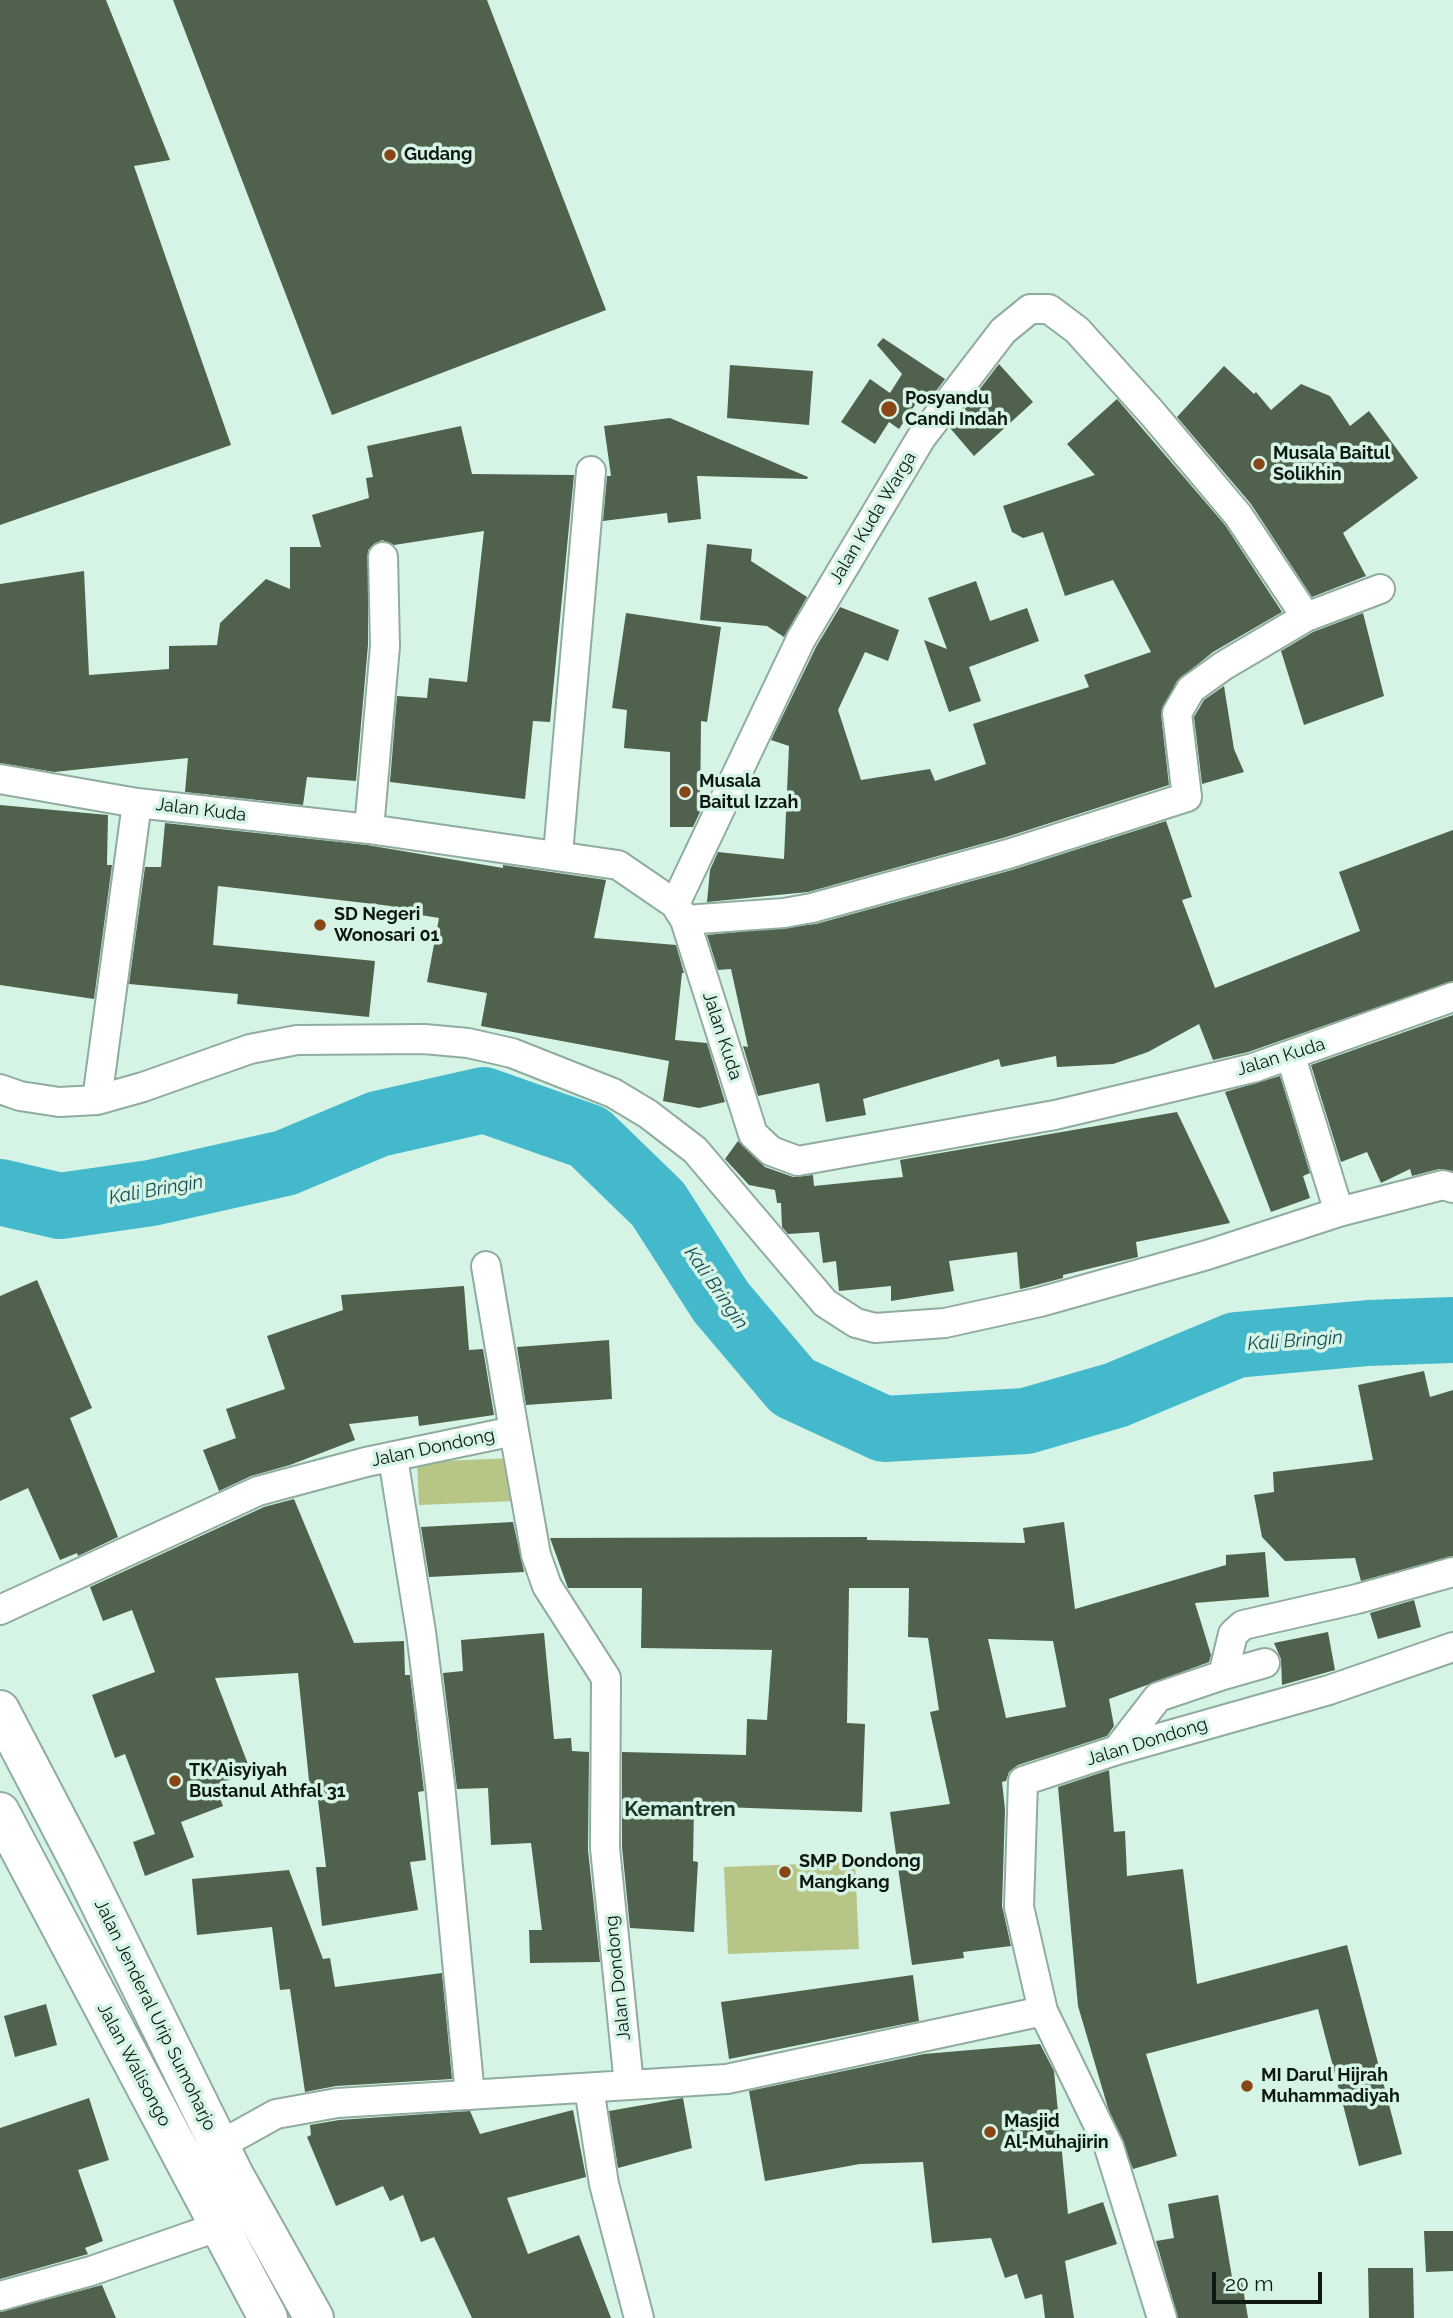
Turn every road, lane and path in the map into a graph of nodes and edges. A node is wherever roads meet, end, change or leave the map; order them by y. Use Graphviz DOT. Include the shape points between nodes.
graph roads {
  1 [pos="591,471"];
  2 [pos="383,557"];
  3 [pos="1380,589"];
  4 [pos="1306,617"];
  5 [pos="0,779"];
  6 [pos="137,803"];
  7 [pos="369,830"];
  8 [pos="558,854"];
  9 [pos="680,912"];
  10 [pos="1453,997"];
  11 [pos="1291,1057"];
  12 [pos="0,1089"];
  13 [pos="97,1100"];
  14 [pos="1453,1188"];
  15 [pos="1339,1212"];
  16 [pos="486,1266"];
  17 [pos="514,1431"];
  18 [pos="393,1458"];
  19 [pos="1453,1572"];
  20 [pos="0,1610"];
  21 [pos="1453,1647"];
  22 [pos="1265,1663"];
  23 [pos="1223,1675"];
  24 [pos="0,1710"];
  25 [pos="1117,1749"];
  26 [pos="0,1812"];
  27 [pos="10,1850"];
  28 [pos="1043,2011"];
  29 [pos="629,2085"];
  30 [pos="589,2088"];
  31 [pos="470,2095"];
  32 [pos="220,2145"];
  33 [pos="220,2226"];
  34 [pos="0,2296"];
  35 [pos="268,2318"];
  36 [pos="314,2318"];
  37 [pos="639,2318"];
  38 [pos="1162,2318"];
  1 -- 8 [label="street"];
  2 -- 7 [label="street" via="385,646"];
  3 -- 4 [label="street"];
  4 -- 9 [label="street" via="1223,666 1180,703 1177,713 1187,797 1008,854 812,908 784,913"];
  4 -- 9 [label="street, Jalan Kuda Warga" via="1238,515 1152,413 1077,330 1049,309 1030,309 1003,331 921,438 815,615"];
  5 -- 6 [label="street, Jalan Kuda"];
  6 -- 7 [label="street, Jalan Kuda"];
  6 -- 13 [label="street"];
  7 -- 8 [label="street, Jalan Kuda"];
  8 -- 9 [label="street, Jalan Kuda" via="618,865"];
  9 -- 11 [label="street, Jalan Kuda" via="752,1134 771,1151 798,1161 1055,1115"];
  10 -- 11 [label="street, Jalan Kuda"];
  11 -- 15 [label="street"];
  12 -- 13 [label="street" via="59,1102"];
  13 -- 15 [label="street" via="250,1049 297,1040 424,1039 468,1042 512,1053 613,1093 648,1114 695,1150 825,1303 856,1323 875,1328 945,1323 1040,1303"];
  14 -- 15 [label="street" via="1443,1185"];
  16 -- 17 [label="street"];
  17 -- 18 [label="street, Jalan Dondong"];
  17 -- 29 [label="street, Jalan Dondong" via="536,1555 547,1586 606,1678 605,1847"];
  18 -- 20 [label="street, Jalan Dondong" via="258,1491"];
  18 -- 31 [label="street" via="440,1784"];
  19 -- 23 [label="street" via="1243,1625 1233,1634"];
  21 -- 25 [label="street, Jalan Dondong" via="1329,1690"];
  22 -- 23 [label="street"];
  23 -- 25 [label="street" via="1158,1698"];
  24 -- 32 [label="highway, Jalan Jenderal Urip Sumoharjo"];
  25 -- 28 [label="street, Jalan Dondong" via="1023,1781 1019,1907"];
  26 -- 27 [label="highway, Jalan Walisongo"];
  27 -- 33 [label="highway, Jalan Walisongo"];
  28 -- 29 [label="street" via="727,2079"];
  28 -- 38 [label="street" via="1109,2147"];
  29 -- 30 [label="street"];
  30 -- 31 [label="street"];
  30 -- 37 [label="street" via="604,2184"];
  31 -- 32 [label="street" via="337,2103 276,2114"];
  32 -- 36 [label="highway, Jalan Jenderal Urip Sumoharjo"];
  33 -- 34 [label="street" via="91,2271"];
  33 -- 35 [label="highway, Jalan Walisongo"];
}
